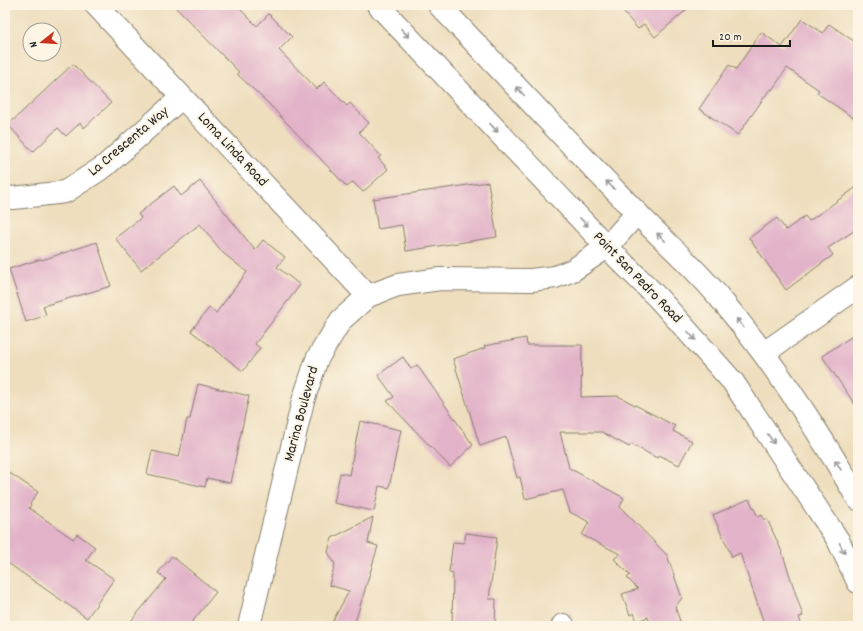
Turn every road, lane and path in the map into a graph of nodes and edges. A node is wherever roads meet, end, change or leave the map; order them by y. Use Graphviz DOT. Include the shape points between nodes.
graph roads {
  1 [pos="96,5"];
  2 [pos="378,5"];
  3 [pos="439,5"];
  4 [pos="182,97"];
  5 [pos="5,196"];
  6 [pos="637,213"];
  7 [pos="607,247"];
  8 [pos="858,287"];
  9 [pos="368,296"];
  10 [pos="764,353"];
  11 [pos="858,498"];
  12 [pos="858,582"];
  13 [pos="249,626"];
  1 -- 4 [label="main road, Loma Linda Road"];
  2 -- 7 [label="main road, Point San Pedro Road, one-way"];
  6 -- 3 [label="main road, one-way"];
  4 -- 5 [label="main road, La Crescenta Way" via="105,166 65,192 14,198"];
  4 -- 9 [label="main road, Loma Linda Road"];
  6 -- 7 [label="main road, Marina Boulevard"];
  10 -- 6 [label="main road, one-way" via="719,296"];
  7 -- 9 [label="main road, Marina Boulevard" via="573,270 555,278 440,279 398,284"];
  7 -- 12 [label="main road, Point San Pedro Road, one-way" via="659,299 733,382 838,540"];
  8 -- 10 [label="main road"];
  9 -- 13 [label="main road, Marina Boulevard" via="341,320 317,359 303,401"];
  11 -- 10 [label="main road, one-way"];
}
